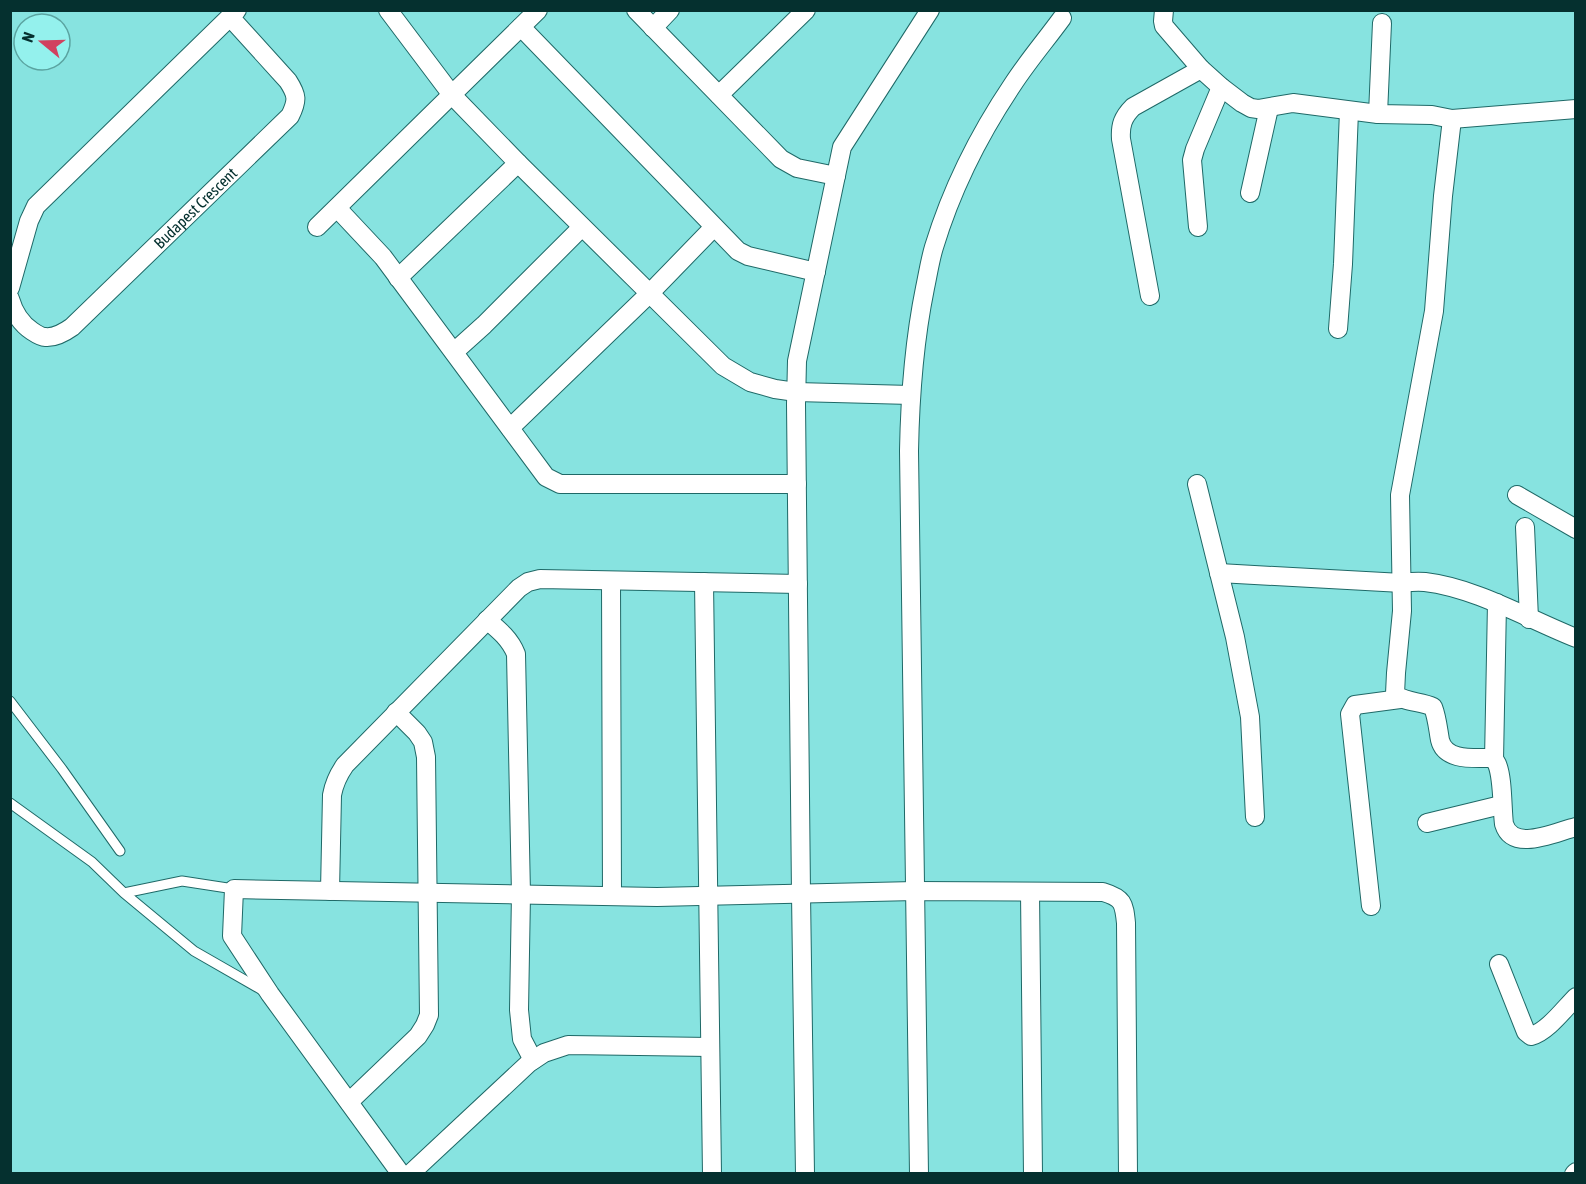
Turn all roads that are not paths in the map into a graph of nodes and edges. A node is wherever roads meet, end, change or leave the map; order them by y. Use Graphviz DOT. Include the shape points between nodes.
graph roads {
  1 [pos="388,10"];
  2 [pos="537,10"];
  3 [pos="636,10"];
  4 [pos="670,10"];
  5 [pos="806,10"];
  6 [pos="930,10"];
  7 [pos="1164,10"];
  8 [pos="233,14"];
  9 [pos="1062,18"];
  10 [pos="1382,23"];
  11 [pos="521,27"];
  12 [pos="653,28"];
  13 [pos="1201,69"];
  14 [pos="1221,87"];
  15 [pos="452,95"];
  16 [pos="719,95"];
  17 [pos="1269,108"];
  18 [pos="1575,109"];
  19 [pos="1349,111"];
  20 [pos="1378,114"];
  21 [pos="1452,119"];
  22 [pos="518,163"];
  23 [pos="836,176"];
  24 [pos="1250,193"];
  25 [pos="337,208"];
  26 [pos="317,227"];
  27 [pos="582,227"];
  28 [pos="714,227"];
  29 [pos="1198,227"];
  30 [pos="816,272"];
  31 [pos="398,278"];
  32 [pos="10,288"];
  33 [pos="649,294"];
  34 [pos="1150,296"];
  35 [pos="10,299"];
  36 [pos="1338,329"];
  37 [pos="454,352"];
  38 [pos="796,392"];
  39 [pos="911,394"];
  40 [pos="510,428"];
  41 [pos="797,484"];
  42 [pos="1197,484"];
  43 [pos="1517,495"];
  44 [pos="1526,527"];
  45 [pos="1575,529"];
  46 [pos="1219,573"];
  47 [pos="611,580"];
  48 [pos="704,582"];
  49 [pos="1402,583"];
  50 [pos="798,584"];
  51 [pos="1497,603"];
  52 [pos="1529,619"];
  53 [pos="487,620"];
  54 [pos="1575,638"];
  55 [pos="1400,699"];
  56 [pos="10,701"];
  57 [pos="396,712"];
  58 [pos="1494,760"];
  59 [pos="10,802"];
  60 [pos="1501,806"];
  61 [pos="1255,818"];
  62 [pos="1427,823"];
  63 [pos="1575,827"];
  64 [pos="120,851"];
  65 [pos="234,889"];
  66 [pos="330,891"];
  67 [pos="915,891"];
  68 [pos="428,892"];
  69 [pos="1030,892"];
  70 [pos="124,893"];
  71 [pos="520,894"];
  72 [pos="801,894"];
  73 [pos="612,896"];
  74 [pos="708,896"];
  75 [pos="1371,906"];
  76 [pos="1499,964"];
  77 [pos="270,994"];
  78 [pos="1575,997"];
  79 [pos="710,1047"];
  80 [pos="533,1060"];
  81 [pos="349,1102"];
  82 [pos="401,1173"];
  83 [pos="410,1173"];
  84 [pos="712,1173"];
  85 [pos="805,1173"];
  86 [pos="919,1173"];
  87 [pos="1033,1173"];
  88 [pos="1128,1173"];
  1 -- 15 [label="street"];
  2 -- 11 [label="street"];
  3 -- 12 [label="street"];
  4 -- 12 [label="street"];
  5 -- 16 [label="street"];
  6 -- 23 [label="street" via="842,147"];
  7 -- 13 [label="street" via="1164,26"];
  8 -- 32 [label="street, Budapest Crescent" via="36,206"];
  8 -- 35 [label="street, Budapest Crescent" via="295,91 290,116 63,334 45,337 35,333 22,324"];
  9 -- 39 [label="street" via="1013,83 954,190 933,249 913,360"];
  10 -- 20 [label="street"];
  11 -- 15 [label="street"];
  11 -- 28 [label="street"];
  12 -- 16 [label="street"];
  13 -- 14 [label="street"];
  13 -- 34 [label="street" via="1133,107 1120,128"];
  14 -- 17 [label="street" via="1251,108"];
  14 -- 29 [label="street" via="1192,160"];
  15 -- 22 [label="street"];
  15 -- 25 [label="street"];
  16 -- 23 [label="street" via="781,159 797,168"];
  17 -- 19 [label="street" via="1293,103"];
  17 -- 24 [label="street"];
  18 -- 21 [label="street"];
  19 -- 20 [label="street"];
  19 -- 36 [label="street"];
  20 -- 21 [label="street"];
  21 -- 49 [label="street" via="1434,311 1400,495"];
  22 -- 27 [label="street"];
  22 -- 31 [label="street"];
  23 -- 30 [label="street"];
  25 -- 26 [label="street"];
  25 -- 31 [label="street"];
  27 -- 33 [label="street"];
  27 -- 37 [label="street"];
  28 -- 30 [label="street" via="748,256"];
  28 -- 33 [label="street"];
  30 -- 38 [label="street" via="797,361"];
  31 -- 37 [label="street"];
  33 -- 38 [label="street" via="723,366 750,382"];
  33 -- 40 [label="street"];
  37 -- 40 [label="street"];
  38 -- 39 [label="street"];
  38 -- 41 [label="street"];
  39 -- 67 [label="street"];
  40 -- 41 [label="street" via="546,477 560,484"];
  41 -- 50 [label="street"];
  42 -- 46 [label="street"];
  43 -- 45 [label="street"];
  44 -- 52 [label="street"];
  46 -- 49 [label="street"];
  46 -- 61 [label="street" via="1250,717"];
  47 -- 48 [label="street"];
  47 -- 53 [label="street" via="528,582"];
  47 -- 73 [label="street"];
  48 -- 50 [label="street"];
  48 -- 74 [label="street"];
  49 -- 51 [label="street" via="1423,581 1452,587"];
  49 -- 55 [label="street" via="1395,683 1395,694"];
  50 -- 72 [label="street"];
  51 -- 52 [label="street"];
  51 -- 58 [label="street"];
  52 -- 54 [label="street"];
  53 -- 57 [label="street"];
  53 -- 71 [label="street" via="512,644 516,654"];
  55 -- 58 [label="street" via="1432,707 1441,744 1449,753"];
  55 -- 75 [label="street" via="1355,705 1350,714"];
  56 -- 64 [label="lane"];
  57 -- 66 [label="street" via="345,765 334,784"];
  57 -- 68 [label="street" via="423,742 426,757"];
  58 -- 60 [label="street" via="1500,778"];
  59 -- 70 [label="lane" via="92,862"];
  60 -- 62 [label="street"];
  60 -- 63 [label="street" via="1506,831 1519,839"];
  65 -- 66 [label="street"];
  65 -- 70 [label="lane" via="182,881"];
  65 -- 77 [label="street" via="232,936"];
  66 -- 68 [label="street"];
  67 -- 69 [label="street"];
  67 -- 72 [label="street"];
  67 -- 86 [label="street"];
  68 -- 71 [label="street"];
  68 -- 81 [label="street" via="429,1015 418,1036"];
  69 -- 87 [label="street"];
  69 -- 88 [label="street" via="1103,892 1119,898 1124,906"];
  70 -- 77 [label="lane" via="194,951"];
  71 -- 73 [label="street"];
  71 -- 80 [label="street" via="519,1010 522,1039"];
  72 -- 74 [label="street"];
  72 -- 85 [label="street"];
  73 -- 74 [label="street"];
  74 -- 79 [label="street"];
  76 -- 78 [label="street" via="1531,1036 1553,1022"];
  77 -- 81 [label="street"];
  79 -- 80 [label="street" via="568,1045"];
  79 -- 84 [label="street"];
  80 -- 83 [label="street"];
  81 -- 82 [label="street"];
}
